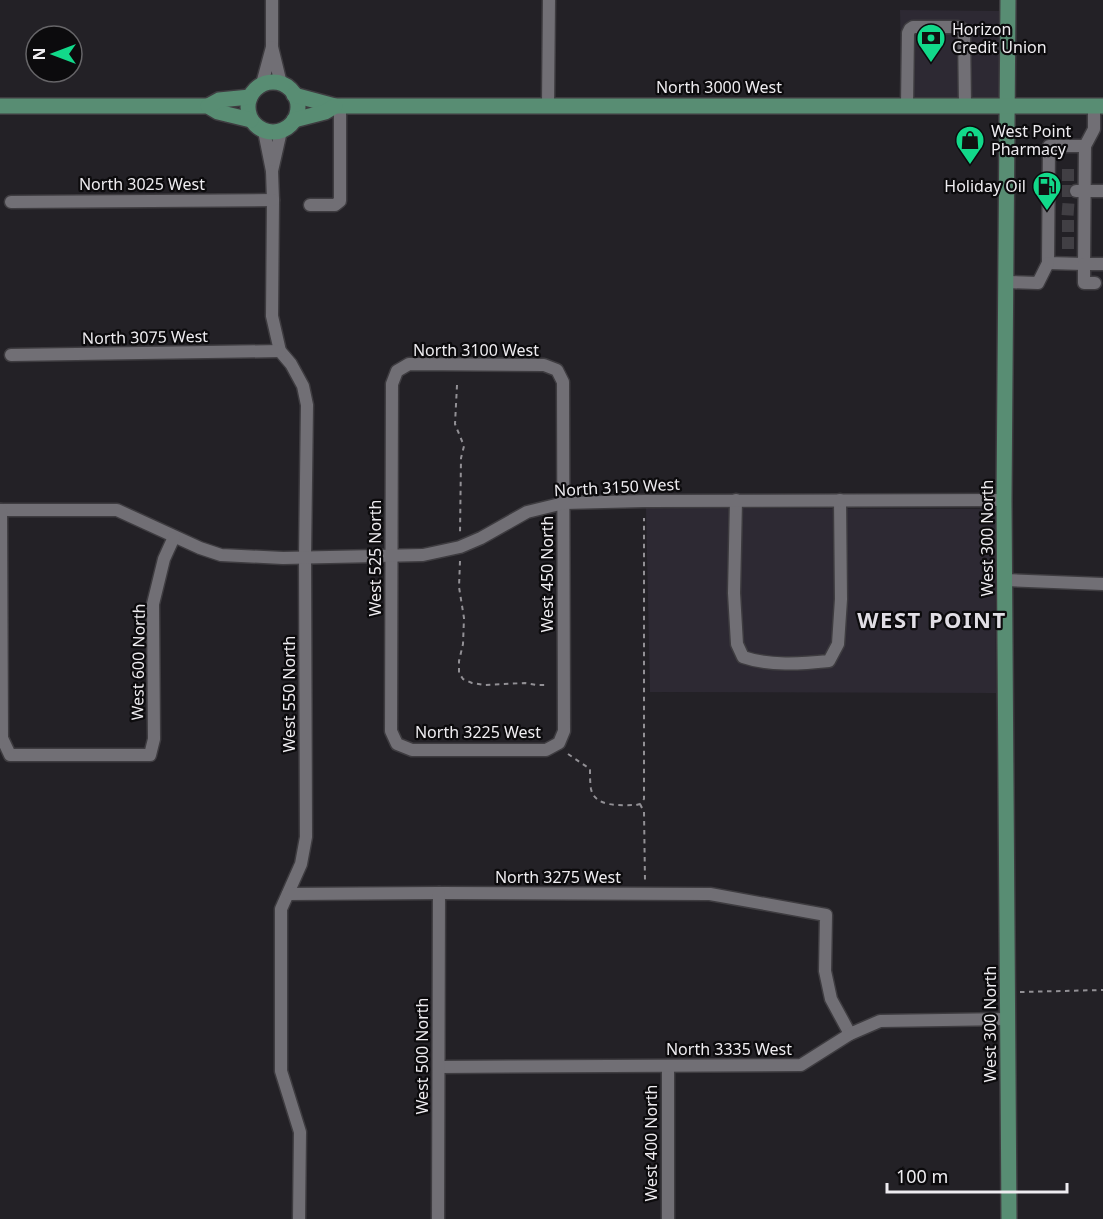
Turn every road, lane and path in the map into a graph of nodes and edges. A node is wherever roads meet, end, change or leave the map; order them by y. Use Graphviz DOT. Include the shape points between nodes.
graph roads {
  1 [pos="272,0"];
  2 [pos="549,0"];
  3 [pos="1008,0"];
  4 [pos="272,47"];
  5 [pos="262,84"];
  6 [pos="281,84"];
  7 [pos="294,95"];
  8 [pos="250,97"];
  9 [pos="548,105"];
  10 [pos="907,105"];
  11 [pos="965,105"];
  12 [pos="0,106"];
  13 [pos="208,106"];
  14 [pos="338,106"];
  15 [pos="1007,106"];
  16 [pos="1099,106"];
  17 [pos="250,120"];
  18 [pos="294,120"];
  19 [pos="264,131"];
  20 [pos="281,131"];
  21 [pos="1085,146"];
  22 [pos="272,171"];
  23 [pos="1049,175"];
  24 [pos="1062,175"];
  25 [pos="1048,190"];
  26 [pos="1062,191"];
  27 [pos="1080,191"];
  28 [pos="1103,191"];
  29 [pos="273,200"];
  30 [pos="10,202"];
  31 [pos="310,205"];
  32 [pos="1048,209"];
  33 [pos="1062,209"];
  34 [pos="1048,225"];
  35 [pos="1062,226"];
  36 [pos="1048,243"];
  37 [pos="1062,243"];
  38 [pos="1048,263"];
  39 [pos="1084,264"];
  40 [pos="1103,264"];
  41 [pos="1006,282"];
  42 [pos="1089,283"];
  43 [pos="280,351"];
  44 [pos="11,355"];
  45 [pos="556,370"];
  46 [pos="397,371"];
  47 [pos="457,385"];
  48 [pos="736,500"];
  49 [pos="840,500"];
  50 [pos="1004,500"];
  51 [pos="564,503"];
  52 [pos="0,510"];
  53 [pos="644,518"];
  54 [pos="460,534"];
  55 [pos="174,537"];
  56 [pos="392,555"];
  57 [pos="304,557"];
  58 [pos="460,561"];
  59 [pos="1005,580"];
  60 [pos="1103,584"];
  61 [pos="547,685"];
  62 [pos="558,743"];
  63 [pos="398,744"];
  64 [pos="568,754"];
  65 [pos="640,804"];
  66 [pos="645,887"];
  67 [pos="439,893"];
  68 [pos="288,894"];
  69 [pos="1103,990"];
  70 [pos="1008,992"];
  71 [pos="1008,1019"];
  72 [pos="850,1034"];
  73 [pos="668,1066"];
  74 [pos="439,1068"];
  75 [pos="299,1219"];
  76 [pos="438,1219"];
  77 [pos="668,1219"];
  78 [pos="1009,1219"];
  1 -- 4 [label="street"];
  2 -- 9 [label="street"];
  3 -- 15 [label="main road, West 300 North"];
  4 -- 5 [label="street"];
  4 -- 6 [label="street"];
  5 -- 6 [label="main road"];
  5 -- 8 [label="main road"];
  6 -- 7 [label="main road"];
  7 -- 14 [label="main road, North 3000 West"];
  7 -- 18 [label="main road"];
  8 -- 13 [label="main road" via="219,100"];
  8 -- 17 [label="main road"];
  9 -- 10 [label="main road, North 3000 West"];
  9 -- 14 [label="main road, North 3000 West"];
  10 -- 11 [label="main road, North 3000 West"];
  10 -- 11 [label="street" via="910,29 958,27 964,33"];
  11 -- 15 [label="main road, North 3000 West"];
  12 -- 13 [label="main road"];
  13 -- 17 [label="main road"];
  14 -- 18 [label="main road, North 3000 West"];
  14 -- 31 [label="street" via="340,201 335,205"];
  15 -- 16 [label="main road, North 3000 West"];
  15 -- 41 [label="main road, West 300 North"];
  16 -- 21 [label="street"];
  17 -- 19 [label="main road"];
  18 -- 20 [label="main road"];
  19 -- 20 [label="main road"];
  19 -- 22 [label="street, West 550 North"];
  20 -- 22 [label="street, West 550 North"];
  21 -- 23 [label="street" via="1049,146"];
  21 -- 27 [label="street"];
  22 -- 29 [label="street, West 550 North"];
  23 -- 24 [label="street"];
  23 -- 25 [label="street"];
  25 -- 26 [label="street"];
  25 -- 32 [label="street"];
  27 -- 28 [label="street"];
  27 -- 39 [label="street"];
  29 -- 30 [label="street, North 3025 West"];
  29 -- 43 [label="street, West 550 North" via="272,316"];
  32 -- 33 [label="street"];
  32 -- 34 [label="street"];
  34 -- 35 [label="street"];
  34 -- 36 [label="street"];
  36 -- 37 [label="street"];
  36 -- 38 [label="street"];
  38 -- 39 [label="street"];
  38 -- 41 [label="street" via="1038,283"];
  39 -- 40 [label="street"];
  39 -- 42 [label="street"];
  41 -- 50 [label="main road, West 300 North"];
  43 -- 44 [label="street, North 3075 West"];
  43 -- 57 [label="street, West 550 North" via="303,386 307,405"];
  45 -- 46 [label="street, North 3100 West" via="544,365 409,364"];
  45 -- 51 [label="street, West 450 North" via="564,382"];
  46 -- 56 [label="street, West 525 North" via="392,384"];
  47 -- 54 [label="path" via="455,424 464,446"];
  48 -- 49 [label="street, North 3150 West"];
  48 -- 49 [label="street" via="734,593 737,645 742,657 758,662 807,663 829,661 838,645"];
  48 -- 51 [label="street, North 3150 West"];
  49 -- 50 [label="street, North 3150 West"];
  50 -- 59 [label="main road, West 300 North"];
  51 -- 56 [label="street, North 3150 West" via="527,512 460,547 423,555"];
  51 -- 62 [label="street, West 450 North" via="564,731"];
  52 -- 55 [label="street, North 3150 West" via="117,510"];
  52 -- 55 [label="street, West 600 North" via="2,738 10,755 150,755 154,739 153,604"];
  53 -- 65 [label="path" via="644,799"];
  55 -- 57 [label="street, North 3150 West" via="221,555"];
  56 -- 57 [label="street, North 3150 West"];
  56 -- 63 [label="street, West 525 North" via="391,731"];
  57 -- 68 [label="street, West 550 North" via="306,837 301,864"];
  58 -- 61 [label="path" via="464,618 459,673 472,683 484,685"];
  59 -- 60 [label="street"];
  59 -- 70 [label="main road, West 300 North"];
  62 -- 63 [label="street, North 3225 West" via="546,750 412,750"];
  64 -- 65 [label="path" via="590,770 591,791 597,800"];
  65 -- 66 [label="path" via="644,812"];
  67 -- 68 [label="street, North 3275 West"];
  67 -- 72 [label="street, North 3275 West" via="710,894 826,915 825,971 831,999"];
  67 -- 74 [label="street, West 500 North"];
  68 -- 75 [label="street, West 550 North" via="281,909 281,1071 300,1132"];
  69 -- 70 [label="path"];
  70 -- 71 [label="main road, West 300 North"];
  71 -- 72 [label="street, North 3335 West" via="880,1021"];
  71 -- 78 [label="main road, West 300 North"];
  72 -- 73 [label="street, North 3335 West" via="801,1065"];
  73 -- 74 [label="street, North 3335 West"];
  73 -- 77 [label="street, West 400 North"];
  74 -- 76 [label="street, West 500 North"];
}
